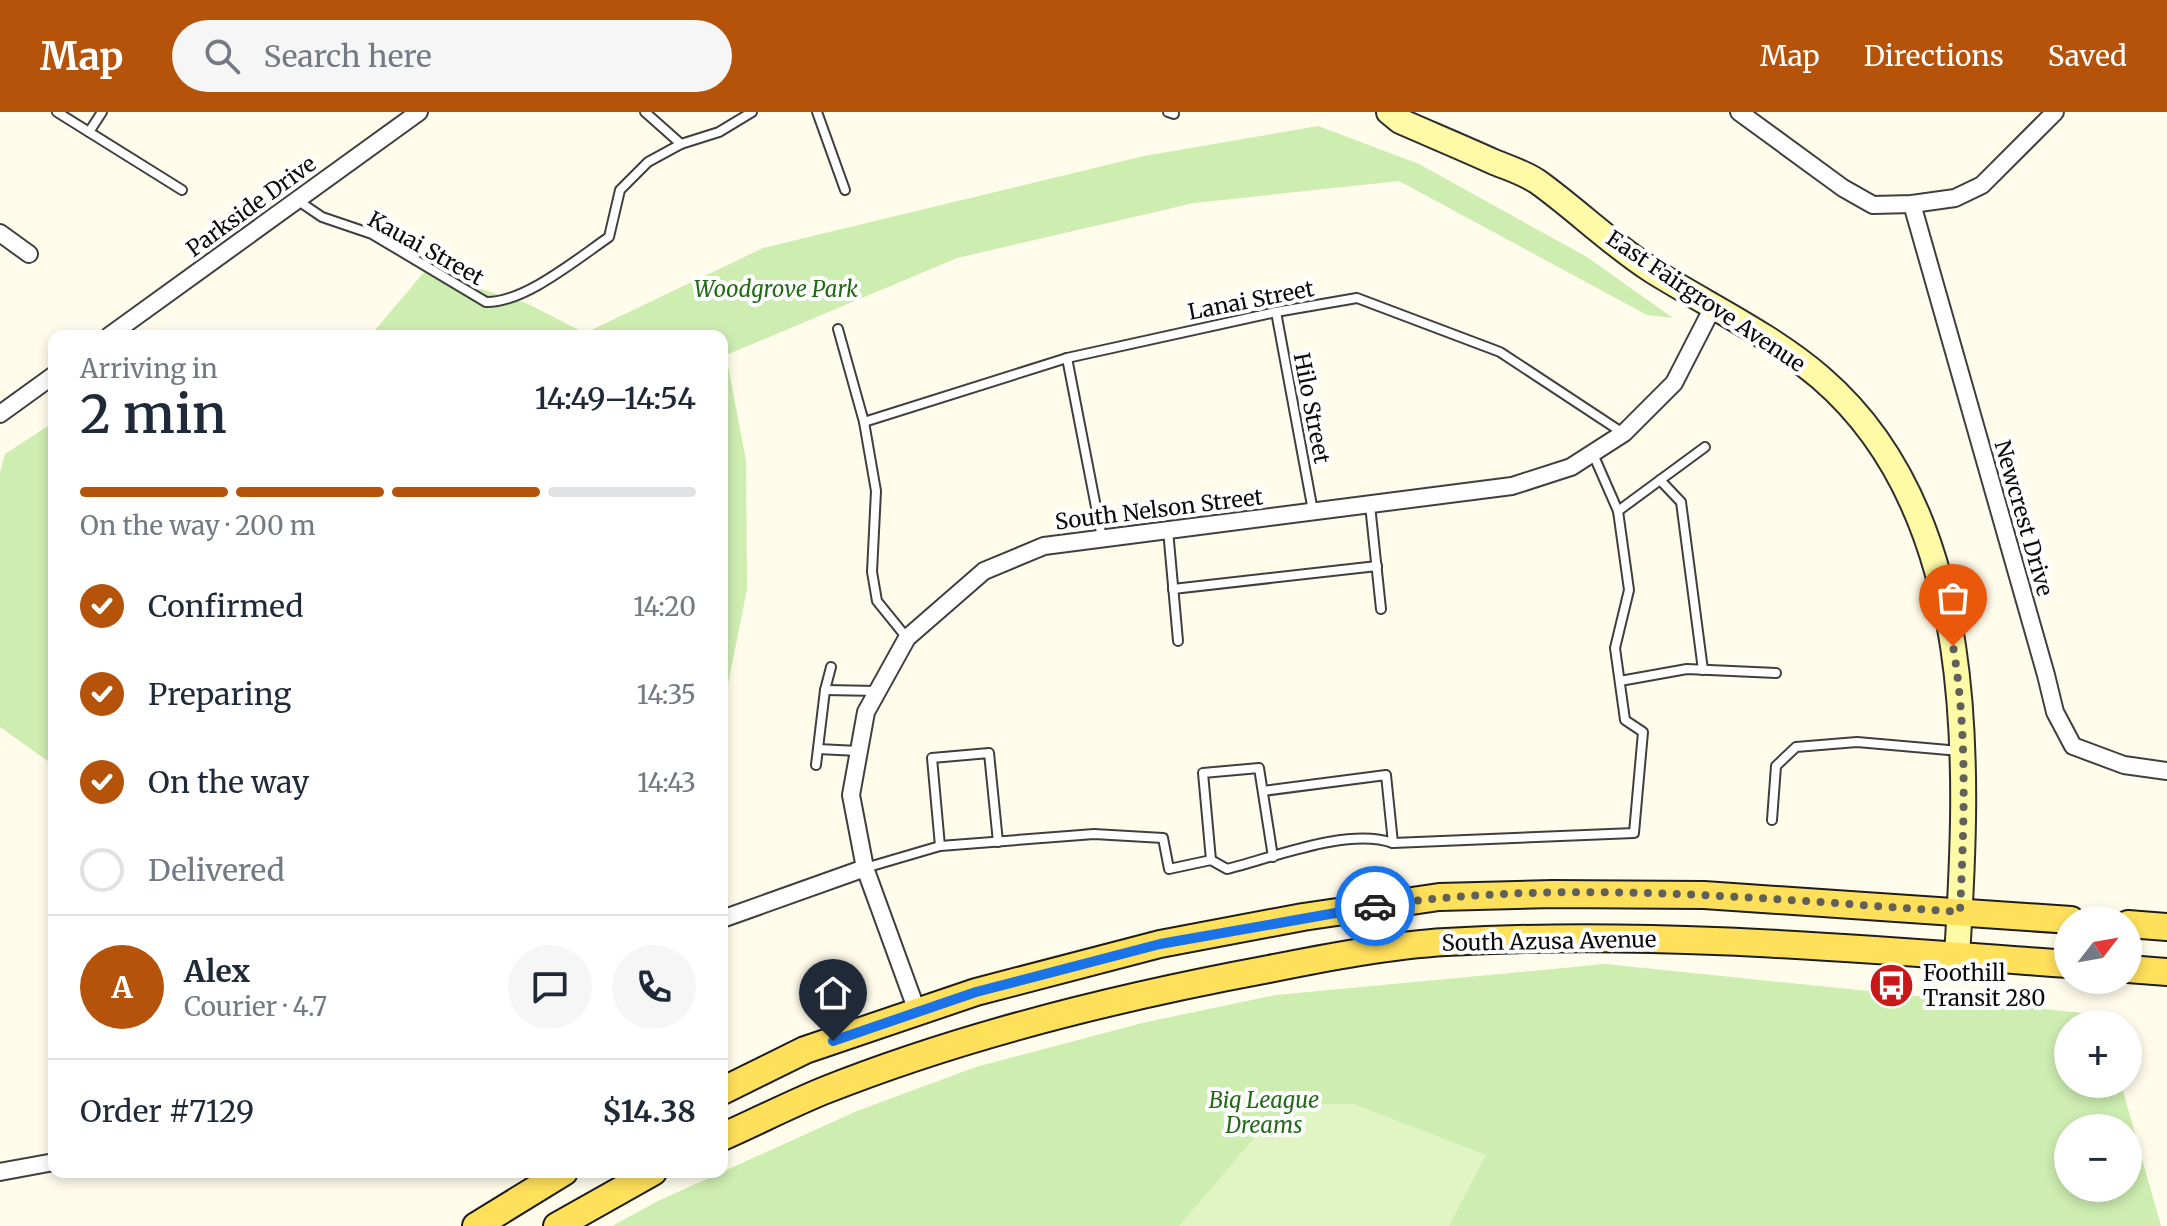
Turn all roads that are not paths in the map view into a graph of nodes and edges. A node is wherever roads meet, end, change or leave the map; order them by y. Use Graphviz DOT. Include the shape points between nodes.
graph roads {
  1 [pos="57,112"];
  2 [pos="102,112"];
  3 [pos="419,112"];
  4 [pos="645,112"];
  5 [pos="752,112"];
  6 [pos="817,112"];
  7 [pos="1389,112"];
  8 [pos="1739,112"];
  9 [pos="2055,112"];
  10 [pos="89,132"];
  11 [pos="681,144"];
  12 [pos="182,190"];
  13 [pos="845,190"];
  14 [pos="297,200"];
  15 [pos="1912,204"];
  16 [pos="0,233"];
  17 [pos="29,254"];
  18 [pos="1713,307"];
  19 [pos="1276,312"];
  20 [pos="838,329"];
  21 [pos="117,330"];
  22 [pos="1067,358"];
  23 [pos="48,379"];
  24 [pos="0,414"];
  25 [pos="864,422"];
  26 [pos="1624,433"];
  27 [pos="1705,447"];
  28 [pos="1592,453"];
  29 [pos="1660,480"];
  30 [pos="1370,504"];
  31 [pos="1313,511"];
  32 [pos="1618,511"];
  33 [pos="1168,529"];
  34 [pos="1102,538"];
  35 [pos="1377,566"];
  36 [pos="1173,589"];
  37 [pos="1381,609"];
  38 [pos="907,638"];
  39 [pos="1178,641"];
  40 [pos="831,667"];
  41 [pos="1703,670"];
  42 [pos="1776,673"];
  43 [pos="1620,681"];
  44 [pos="825,690"];
  45 [pos="878,691"];
  46 [pos="818,749"];
  47 [pos="859,751"];
  48 [pos="1961,751"];
  49 [pos="816,765"];
  50 [pos="2167,771"];
  51 [pos="1263,791"];
  52 [pos="1772,820"];
  53 [pos="998,842"];
  54 [pos="1393,843"];
  55 [pos="940,846"];
  56 [pos="1273,857"];
  57 [pos="1211,860"];
  58 [pos="865,868"];
  59 [pos="1960,912"];
  60 [pos="728,917"];
  61 [pos="2054,919"];
  62 [pos="2142,925"];
  63 [pos="2167,927"];
  64 [pos="1957,956"];
  65 [pos="2054,963"];
  66 [pos="2142,970"];
  67 [pos="2167,972"];
  68 [pos="917,1011"];
  69 [pos="728,1088"];
  70 [pos="728,1134"];
  71 [pos="48,1163"];
  72 [pos="0,1172"];
  73 [pos="554,1178"];
  74 [pos="642,1178"];
  75 [pos="476,1226"];
  76 [pos="557,1226"];
  1 -- 10 [label="lane"];
  2 -- 10 [label="lane"];
  3 -- 14 [label="street, Parkside Drive"];
  4 -- 11 [label="lane"];
  5 -- 11 [label="lane, Kauai Street" via="719,132"];
  6 -- 13 [label="lane"];
  7 -- 18 [label="street, East Fairgrove Avenue" via="1535,180 1649,269"];
  8 -- 15 [label="street" via="1873,205"];
  9 -- 15 [label="street" via="1982,185 1955,198"];
  10 -- 12 [label="lane"];
  11 -- 14 [label="lane, Kauai Street" via="648,162 620,190 609,237 502,302 486,302 372,234 322,217"];
  14 -- 21 [label="street, Parkside Drive"];
  15 -- 50 [label="street, Newcrest Drive" via="2055,712 2073,746 2124,765"];
  16 -- 17 [label="street"];
  18 -- 26 [label="street, South Nelson Street" via="1674,383"];
  18 -- 48 [label="street, East Fairgrove Avenue" via="1821,378 1892,462 1916,511 1948,618 1958,674"];
  19 -- 22 [label="lane, Lanai Street"];
  19 -- 26 [label="lane, Lanai Street" via="1357,298 1500,352"];
  19 -- 31 [label="lane, Hilo Street"];
  20 -- 25 [label="lane"];
  22 -- 25 [label="lane, Lanai Street"];
  22 -- 34 [label="lane"];
  23 -- 24 [label="street"];
  25 -- 38 [label="lane" via="876,491 872,572 877,601"];
  26 -- 28 [label="street, South Nelson Street"];
  27 -- 29 [label="lane"];
  28 -- 30 [label="street, South Nelson Street" via="1571,467 1512,486"];
  28 -- 32 [label="lane"];
  29 -- 32 [label="lane"];
  29 -- 41 [label="lane" via="1681,502"];
  30 -- 31 [label="street, South Nelson Street"];
  30 -- 35 [label="lane"];
  31 -- 33 [label="street, South Nelson Street"];
  32 -- 43 [label="lane" via="1629,590 1615,648"];
  33 -- 34 [label="street, South Nelson Street"];
  33 -- 36 [label="lane"];
  34 -- 38 [label="street, South Nelson Street" via="1044,546 984,571"];
  35 -- 36 [label="lane"];
  35 -- 37 [label="lane"];
  36 -- 39 [label="lane"];
  38 -- 45 [label="street, South Nelson Street"];
  40 -- 44 [label="lane"];
  41 -- 42 [label="lane"];
  41 -- 43 [label="lane"];
  43 -- 54 [label="lane" via="1625,720 1643,732 1634,833"];
  44 -- 45 [label="lane"];
  44 -- 46 [label="lane"];
  45 -- 47 [label="street, South Nelson Street" via="866,712"];
  46 -- 47 [label="lane"];
  46 -- 49 [label="lane"];
  47 -- 58 [label="street, South Nelson Street" via="851,795"];
  48 -- 52 [label="lane" via="1857,742 1796,747 1776,766"];
  48 -- 59 [label="street, East Fairgrove Avenue" via="1965,817"];
  51 -- 54 [label="lane" via="1386,775"];
  51 -- 56 [label="lane"];
  51 -- 57 [label="lane" via="1259,768 1203,773"];
  53 -- 55 [label="lane"];
  53 -- 55 [label="lane" via="989,753 932,758"];
  53 -- 57 [label="lane" via="1094,834 1163,838 1169,869"];
  54 -- 56 [label="lane" via="1377,837 1295,848"];
  55 -- 58 [label="lane"];
  56 -- 57 [label="lane" via="1227,869"];
  58 -- 60 [label="street"];
  58 -- 68 [label="street, South Nelson Street"];
  59 -- 61 [label="main road, South Azusa Avenue"];
  59 -- 64 [label="street, East Fairgrove Avenue"];
  59 -- 68 [label="main road, South Azusa Avenue" via="1704,895 1439,897 1160,944"];
  62 -- 63 [label="main road"];
  64 -- 65 [label="main road, South Azusa Avenue"];
  64 -- 70 [label="main road, South Azusa Avenue" via="1703,939 1443,942 1170,987 988,1035 822,1092"];
  66 -- 67 [label="main road"];
  68 -- 69 [label="main road, South Azusa Avenue" via="805,1050"];
  71 -- 72 [label="street"];
  73 -- 75 [label="main road"];
  74 -- 76 [label="main road"];
}
